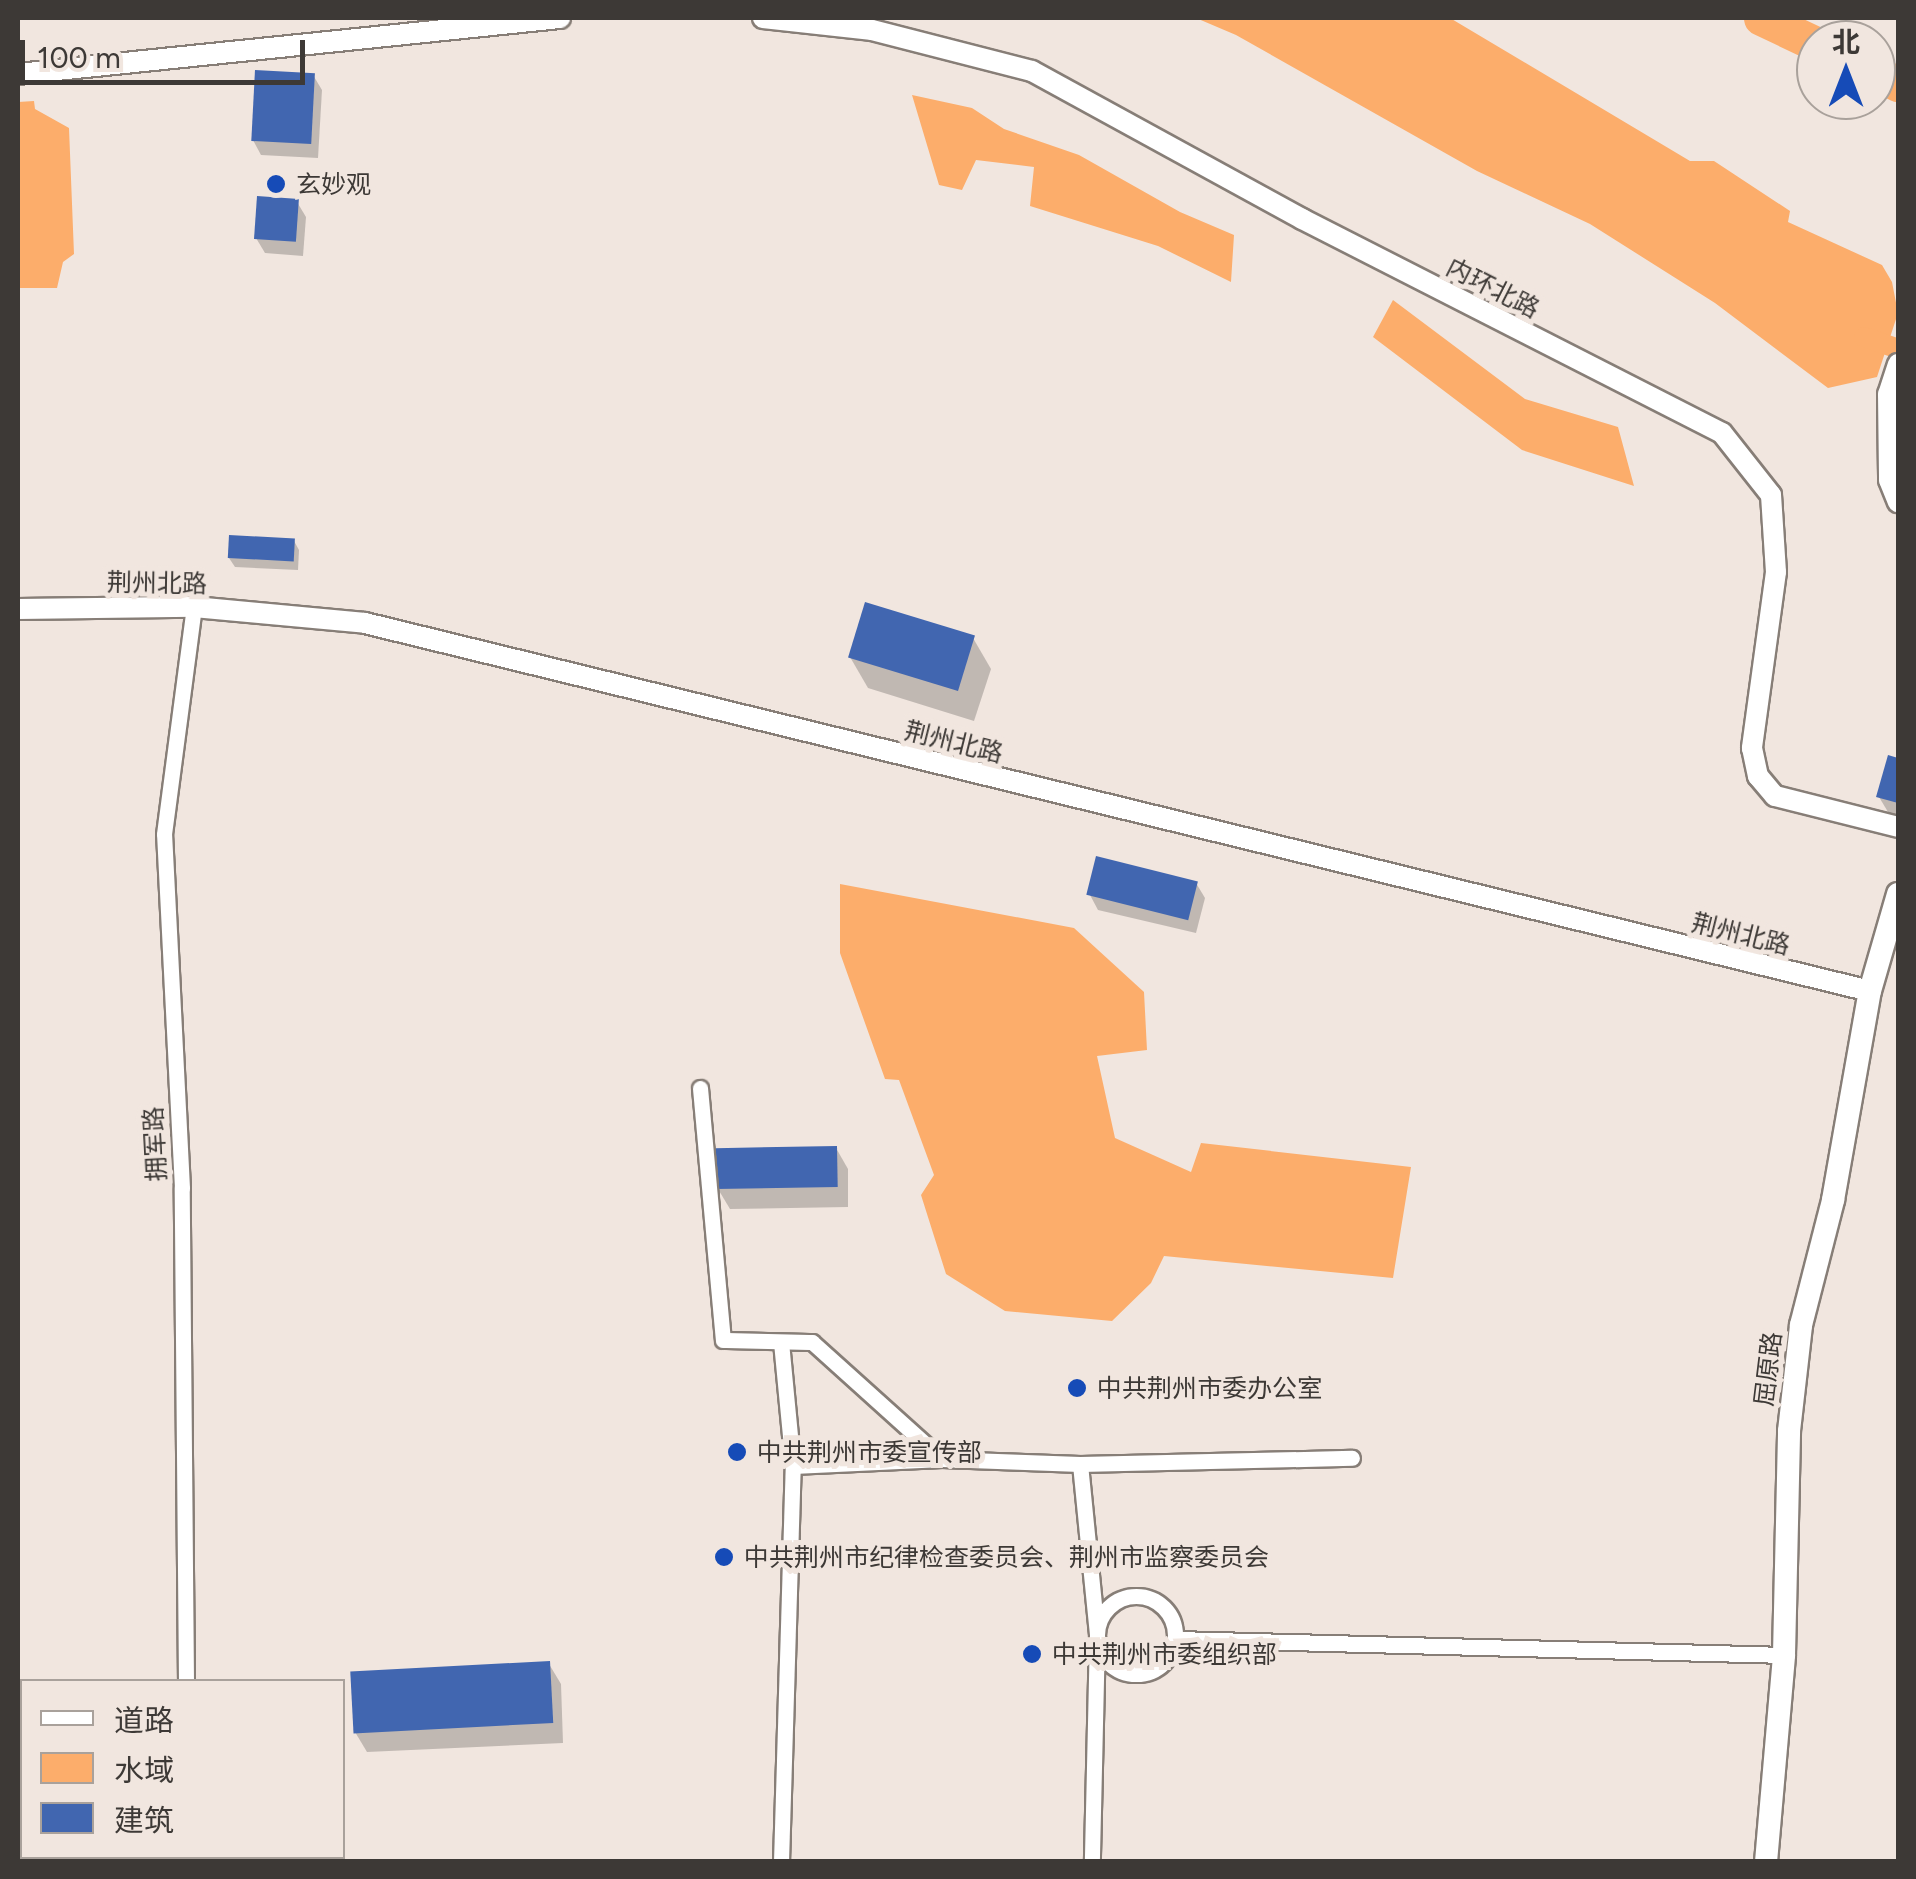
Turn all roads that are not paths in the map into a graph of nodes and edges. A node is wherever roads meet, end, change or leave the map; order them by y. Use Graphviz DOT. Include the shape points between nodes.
graph roads {
  1 [pos="560,18"];
  2 [pos="762,18"];
  3 [pos="18,74"];
  4 [pos="1898,364"];
  5 [pos="1898,502"];
  6 [pos="194,606"];
  7 [pos="18,608"];
  8 [pos="1898,827"];
  9 [pos="1898,894"];
  10 [pos="1870,991"];
  11 [pos="700,1088"];
  12 [pos="781,1342"];
  13 [pos="1352,1458"];
  14 [pos="942,1459"];
  15 [pos="1080,1464"];
  16 [pos="793,1466"];
  17 [pos="1097,1635"];
  18 [pos="1175,1640"];
  19 [pos="1784,1656"];
  20 [pos="186,1679"];
  21 [pos="781,1862"];
  22 [pos="1092,1862"];
  23 [pos="1766,1862"];
  1 -- 3 [label="street"];
  2 -- 8 [label="street, 内环北路" via="872,30 1032,71 1302,219 1722,432 1771,495 1776,572 1752,748 1758,776 1774,796"];
  4 -- 5 [label="street" via="1888,394 1889,480"];
  6 -- 7 [label="street, 荆州北路"];
  6 -- 10 [label="street, 荆州北路" via="365,623"];
  6 -- 20 [label="street, 拥军路" via="164,834 182,1188"];
  9 -- 10 [label="main road, 屈原路"];
  10 -- 19 [label="main road, 屈原路" via="1833,1200 1801,1325 1789,1431"];
  11 -- 12 [label="street" via="723,1340"];
  12 -- 14 [label="street" via="812,1342"];
  12 -- 16 [label="street"];
  13 -- 15 [label="street"];
  14 -- 15 [label="street"];
  14 -- 16 [label="street"];
  15 -- 17 [label="street"];
  16 -- 21 [label="street"];
  17 -- 18 [label="street" via="1106,1660 1128,1674 1164,1663"];
  17 -- 18 [label="street" via="1114,1603 1138,1596 1170,1615"];
  17 -- 22 [label="street"];
  18 -- 19 [label="street"];
  19 -- 23 [label="main road, 屈原路"];
}
